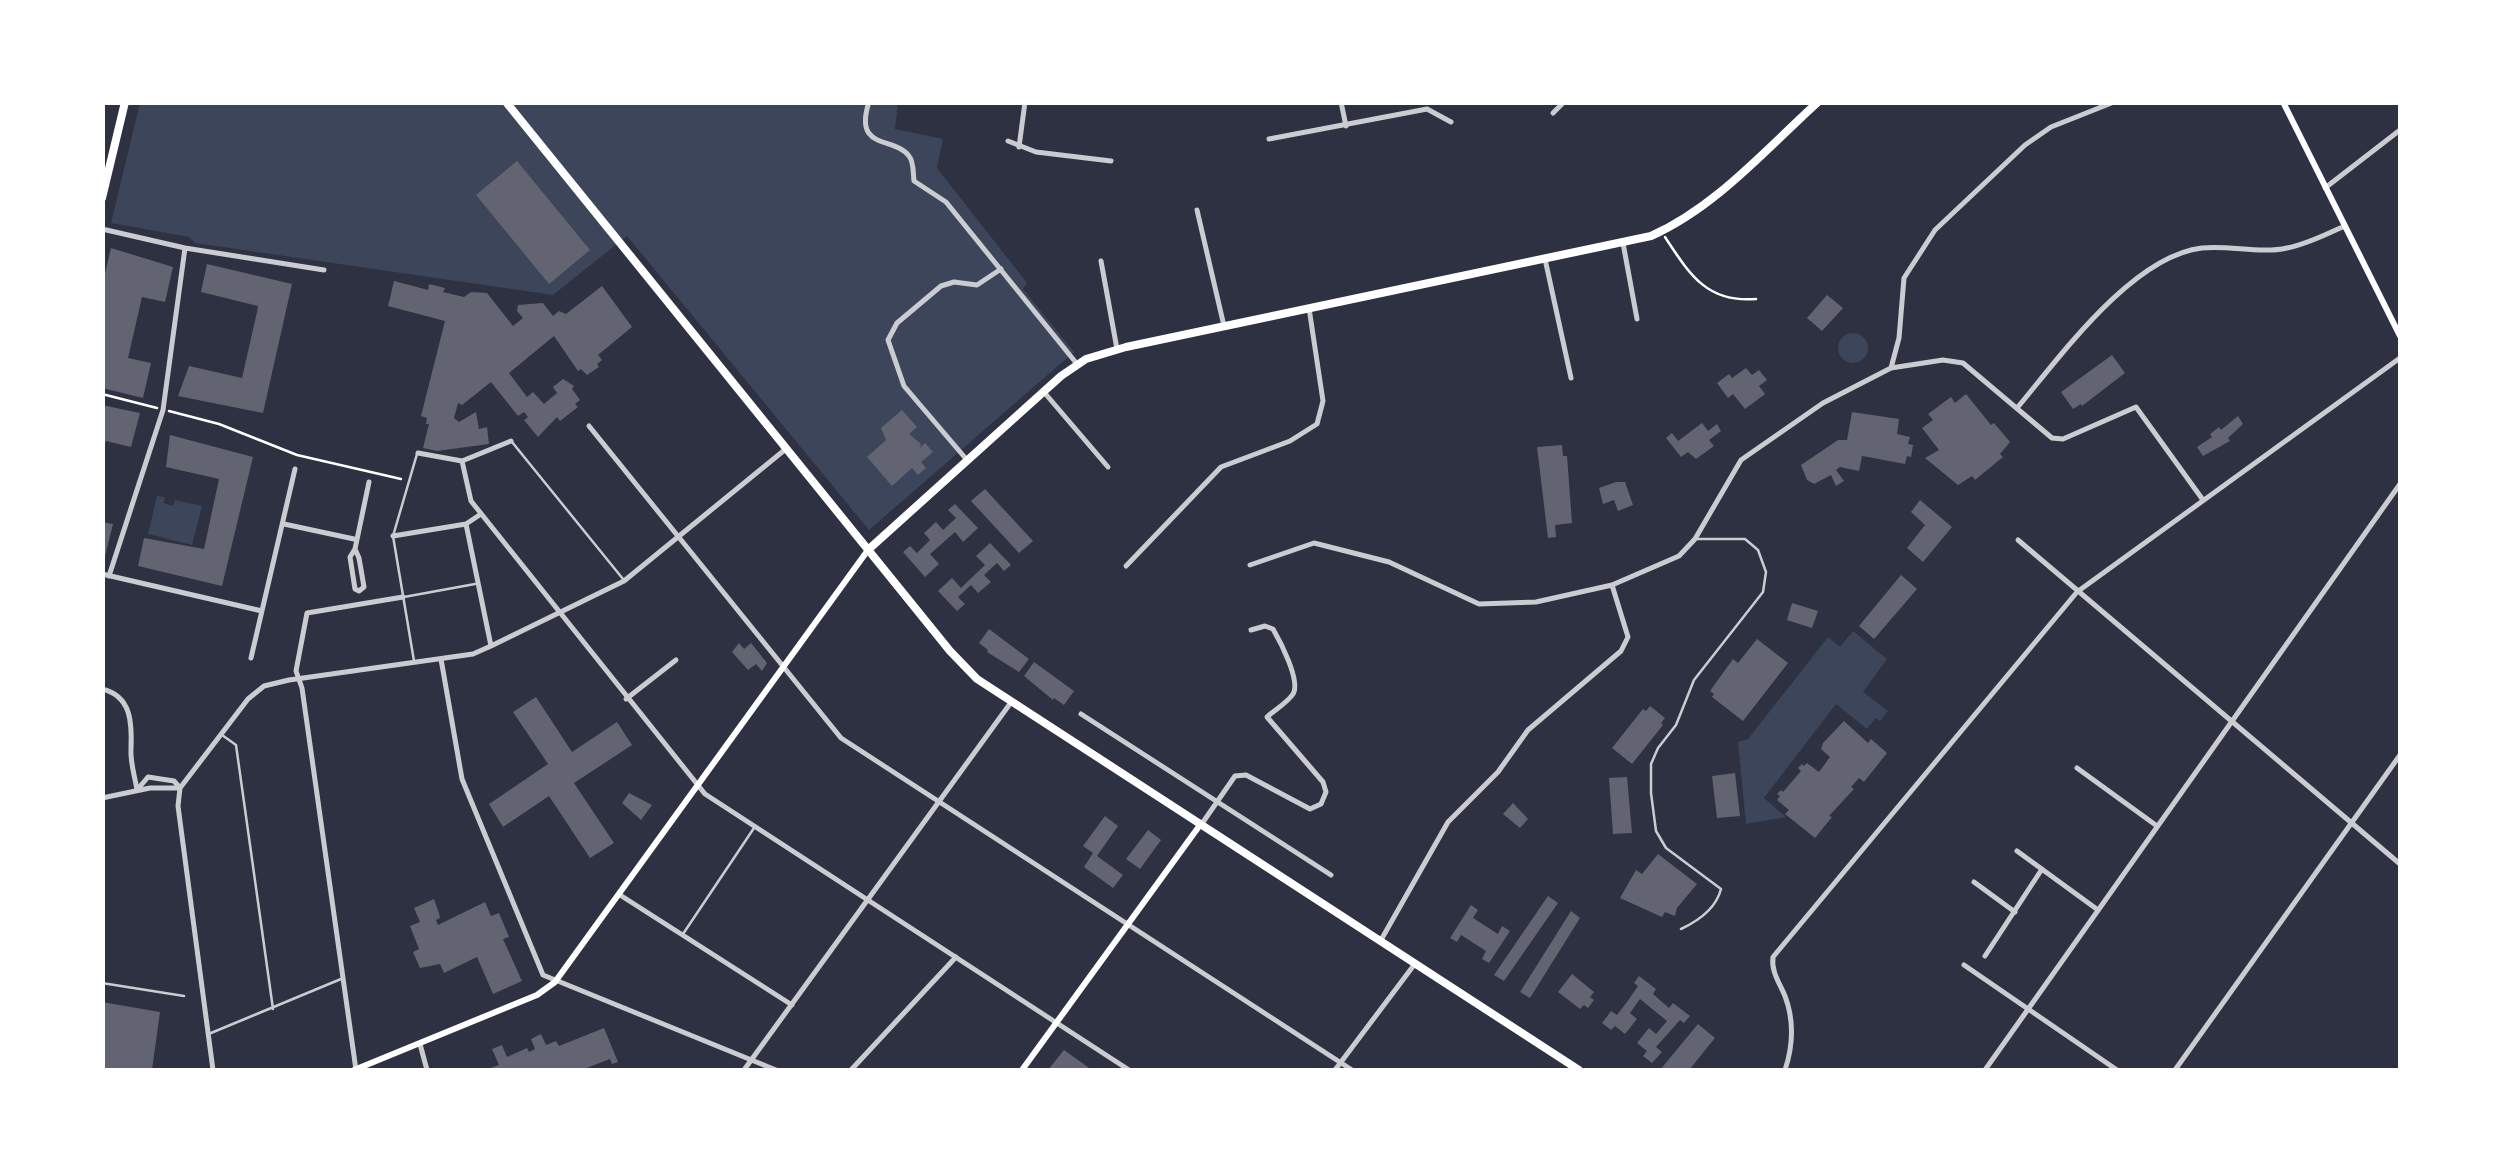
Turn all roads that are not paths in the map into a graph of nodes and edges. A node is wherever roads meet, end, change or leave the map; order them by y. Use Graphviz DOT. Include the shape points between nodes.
graph roads {
  1 [pos="125,102"];
  2 [pos="506,102"];
  3 [pos="869,102"];
  4 [pos="1025,102"];
  5 [pos="1340,102"];
  6 [pos="1564,102"];
  7 [pos="1818,102"];
  8 [pos="2114,102"];
  9 [pos="2283,102"];
  10 [pos="1553,113"];
  11 [pos="1451,122"];
  12 [pos="1346,126"];
  13 [pos="2400,130"];
  14 [pos="1270,139"];
  15 [pos="1008,141"];
  16 [pos="1019,147"];
  17 [pos="1110,161"];
  18 [pos="2325,188"];
  19 [pos="102,198"];
  20 [pos="1197,210"];
  21 [pos="2345,226"];
  22 [pos="102,229"];
  23 [pos="1623,243"];
  24 [pos="185,248"];
  25 [pos="1545,259"];
  26 [pos="1101,260"];
  27 [pos="1001,269"];
  28 [pos="324,270"];
  29 [pos="1309,308"];
  30 [pos="1638,319"];
  31 [pos="1224,326"];
  32 [pos="2400,336"];
  33 [pos="1117,349"];
  34 [pos="2400,358"];
  35 [pos="1078,364"];
  36 [pos="1891,368"];
  37 [pos="1571,378"];
  38 [pos="1044,391"];
  39 [pos="2018,408"];
  40 [pos="589,426"];
  41 [pos="511,441"];
  42 [pos="787,448"];
  43 [pos="418,453"];
  44 [pos="967,460"];
  45 [pos="462,461"];
  46 [pos="1108,467"];
  47 [pos="295,469"];
  48 [pos="369,482"];
  49 [pos="2400,484"];
  50 [pos="2203,500"];
  51 [pos="481,514"];
  52 [pos="284,524"];
  53 [pos="466,524"];
  54 [pos="393,536"];
  55 [pos="678,538"];
  56 [pos="355,539"];
  57 [pos="1695,539"];
  58 [pos="2018,540"];
  59 [pos="354,548"];
  60 [pos="869,549"];
  61 [pos="1250,565"];
  62 [pos="1126,566"];
  63 [pos="106,575"];
  64 [pos="624,580"];
  65 [pos="479,584"];
  66 [pos="1612,586"];
  67 [pos="2077,592"];
  68 [pos="403,597"];
  69 [pos="262,611"];
  70 [pos="558,613"];
  71 [pos="1251,630"];
  72 [pos="490,646"];
  73 [pos="251,658"];
  74 [pos="441,659"];
  75 [pos="676,660"];
  76 [pos="414,662"];
  77 [pos="782,666"];
  78 [pos="299,679"];
  79 [pos="102,689"];
  80 [pos="626,699"];
  81 [pos="1012,701"];
  82 [pos="1081,714"];
  83 [pos="2230,723"];
  84 [pos="221,735"];
  85 [pos="2400,755"];
  86 [pos="2076,768"];
  87 [pos="696,786"];
  88 [pos="180,788"];
  89 [pos="137,790"];
  90 [pos="102,798"];
  91 [pos="1217,802"];
  92 [pos="940,803"];
  93 [pos="2352,823"];
  94 [pos="755,826"];
  95 [pos="1200,826"];
  96 [pos="2157,826"];
  97 [pos="2017,852"];
  98 [pos="2400,864"];
  99 [pos="2042,868"];
  100 [pos="1331,875"];
  101 [pos="1974,882"];
  102 [pos="620,896"];
  103 [pos="869,902"];
  104 [pos="2098,910"];
  105 [pos="2014,912"];
  106 [pos="1127,926"];
  107 [pos="1681,929"];
  108 [pos="682,935"];
  109 [pos="1379,942"];
  110 [pos="1985,956"];
  111 [pos="956,957"];
  112 [pos="1414,965"];
  113 [pos="1964,965"];
  114 [pos="341,979"];
  115 [pos="556,982"];
  116 [pos="102,983"];
  117 [pos="184,996"];
  118 [pos="792,1005"];
  119 [pos="273,1008"];
  120 [pos="2028,1011"];
  121 [pos="1057,1024"];
  122 [pos="209,1033"];
  123 [pos="420,1044"];
  124 [pos="751,1061"];
  125 [pos="1340,1063"];
  126 [pos="213,1070"];
  127 [pos="355,1070"];
  128 [pos="426,1070"];
  129 [pos="744,1070"];
  130 [pos="776,1070"];
  131 [pos="851,1070"];
  132 [pos="1022,1070"];
  133 [pos="1129,1070"];
  134 [pos="1334,1070"];
  135 [pos="1352,1070"];
  136 [pos="1579,1070"];
  137 [pos="1785,1070"];
  138 [pos="1984,1070"];
  139 [pos="2117,1070"];
  140 [pos="2174,1070"];
  1 -- 19 [label="main road"];
  2 -- 42 [label="main road"];
  3 -- 27 [label="street" via="871,135 908,154 916,182 946,202"];
  4 -- 16 [label="street"];
  5 -- 12 [label="street"];
  6 -- 10 [label="street"];
  7 -- 23 [label="main road" via="1704,206 1662,231"];
  8 -- 36 [label="street" via="2025,145 1935,230 1904,278"];
  9 -- 18 [label="main road"];
  11 -- 12 [label="street" via="1426,109"];
  12 -- 14 [label="street"];
  13 -- 18 [label="street"];
  15 -- 16 [label="street"];
  16 -- 17 [label="street"];
  18 -- 21 [label="main road"];
  20 -- 31 [label="street"];
  21 -- 32 [label="main road"];
  21 -- 39 [label="street" via="2284,249 2204,248 2161,264 2101,310"];
  22 -- 24 [label="street"];
  23 -- 25 [label="main road"];
  23 -- 30 [label="street"];
  24 -- 28 [label="street"];
  24 -- 63 [label="street" via="162,410"];
  25 -- 29 [label="main road"];
  25 -- 37 [label="street"];
  26 -- 33 [label="street"];
  27 -- 35 [label="street"];
  27 -- 44 [label="street" via="977,285 941,286 888,335 904,386"];
  29 -- 31 [label="main road"];
  29 -- 62 [label="street" via="1323,401 1317,424 1221,467"];
  31 -- 33 [label="main road"];
  33 -- 35 [label="main road"];
  34 -- 50 [label="street"];
  35 -- 38 [label="main road"];
  36 -- 39 [label="street" via="1963,363"];
  36 -- 57 [label="street" via="1823,403 1741,460"];
  38 -- 44 [label="main road"];
  38 -- 46 [label="street"];
  39 -- 50 [label="street" via="2052,438 2063,439 2136,407"];
  40 -- 55 [label="street"];
  41 -- 45 [label="street"];
  41 -- 64 [label="lane"];
  42 -- 55 [label="street"];
  42 -- 60 [label="main road"];
  43 -- 45 [label="street"];
  43 -- 54 [label="lane"];
  44 -- 60 [label="main road"];
  45 -- 51 [label="street" via="471,501"];
  47 -- 52 [label="street"];
  48 -- 56 [label="street"];
  49 -- 83 [label="street"];
  50 -- 67 [label="street"];
  51 -- 53 [label="street"];
  51 -- 70 [label="street"];
  52 -- 56 [label="street"];
  52 -- 69 [label="street"];
  53 -- 54 [label="street"];
  53 -- 65 [label="street"];
  54 -- 68 [label="lane"];
  55 -- 64 [label="street"];
  55 -- 77 [label="street"];
  56 -- 59 [label="street"];
  57 -- 66 [label="street" via="1680,556"];
  57 -- 107 [label="lane" via="1744,539 1758,550 1766,572 1763,592 1694,680 1652,764 1656,831 1666,848 1721,889 1699,921"];
  58 -- 67 [label="street"];
  59 -- 59 [label="street" via="350,557 359,591 364,588"];
  60 -- 77 [label="main road"];
  60 -- 81 [label="main road" via="977,679"];
  61 -- 66 [label="street" via="1314,543 1389,562 1478,604 1536,602"];
  63 -- 69 [label="street"];
  64 -- 70 [label="street"];
  65 -- 68 [label="lane"];
  65 -- 72 [label="street"];
  66 -- 109 [label="street" via="1628,638 1621,651 1528,730 1448,822"];
  67 -- 83 [label="street"];
  67 -- 137 [label="street" via="1772,956 1792,1030"];
  68 -- 76 [label="lane"];
  68 -- 78 [label="street" via="308,613"];
  69 -- 73 [label="street"];
  70 -- 72 [label="street"];
  70 -- 80 [label="street"];
  71 -- 91 [label="street" via="1274,629 1282,645 1296,684 1268,717 1326,792 1322,804 1310,809 1246,775 1231,780"];
  72 -- 74 [label="street"];
  74 -- 76 [label="street"];
  74 -- 115 [label="street" via="462,778 544,976"];
  75 -- 80 [label="street"];
  76 -- 78 [label="street"];
  77 -- 87 [label="main road"];
  77 -- 92 [label="street" via="841,738"];
  78 -- 84 [label="street" via="254,692"];
  78 -- 114 [label="street"];
  79 -- 89 [label="street" via="124,700"];
  80 -- 87 [label="street"];
  81 -- 92 [label="street"];
  81 -- 95 [label="main road"];
  82 -- 91 [label="street"];
  83 -- 93 [label="street"];
  83 -- 96 [label="street"];
  84 -- 88 [label="street"];
  84 -- 119 [label="lane" via="236,746"];
  85 -- 93 [label="street"];
  86 -- 96 [label="street"];
  87 -- 94 [label="street"];
  87 -- 102 [label="main road"];
  88 -- 89 [label="street"];
  88 -- 122 [label="street"];
  89 -- 90 [label="street"];
  91 -- 95 [label="street"];
  91 -- 100 [label="street"];
  92 -- 103 [label="street"];
  92 -- 106 [label="street"];
  93 -- 98 [label="street"];
  93 -- 140 [label="street"];
  94 -- 103 [label="street"];
  94 -- 108 [label="lane"];
  95 -- 106 [label="main road"];
  95 -- 109 [label="main road"];
  96 -- 104 [label="street"];
  97 -- 99 [label="street"];
  99 -- 104 [label="street"];
  99 -- 105 [label="street"];
  101 -- 105 [label="street"];
  102 -- 108 [label="street"];
  102 -- 115 [label="main road"];
  103 -- 111 [label="street"];
  103 -- 118 [label="street"];
  104 -- 120 [label="street"];
  105 -- 110 [label="street"];
  106 -- 121 [label="main road"];
  106 -- 125 [label="street"];
  108 -- 118 [label="street"];
  109 -- 112 [label="main road"];
  111 -- 121 [label="street"];
  111 -- 131 [label="street"];
  112 -- 125 [label="street"];
  112 -- 136 [label="main road"];
  113 -- 120 [label="street"];
  114 -- 119 [label="lane"];
  114 -- 127 [label="street"];
  115 -- 123 [label="main road"];
  115 -- 124 [label="street"];
  116 -- 117 [label="lane"];
  118 -- 124 [label="street"];
  119 -- 122 [label="lane"];
  120 -- 138 [label="street"];
  120 -- 139 [label="street"];
  121 -- 132 [label="main road"];
  121 -- 133 [label="street"];
  122 -- 126 [label="street"];
  123 -- 127 [label="main road"];
  123 -- 128 [label="street"];
  124 -- 129 [label="street"];
  124 -- 130 [label="street"];
  125 -- 134 [label="street"];
  125 -- 135 [label="street"];
}
